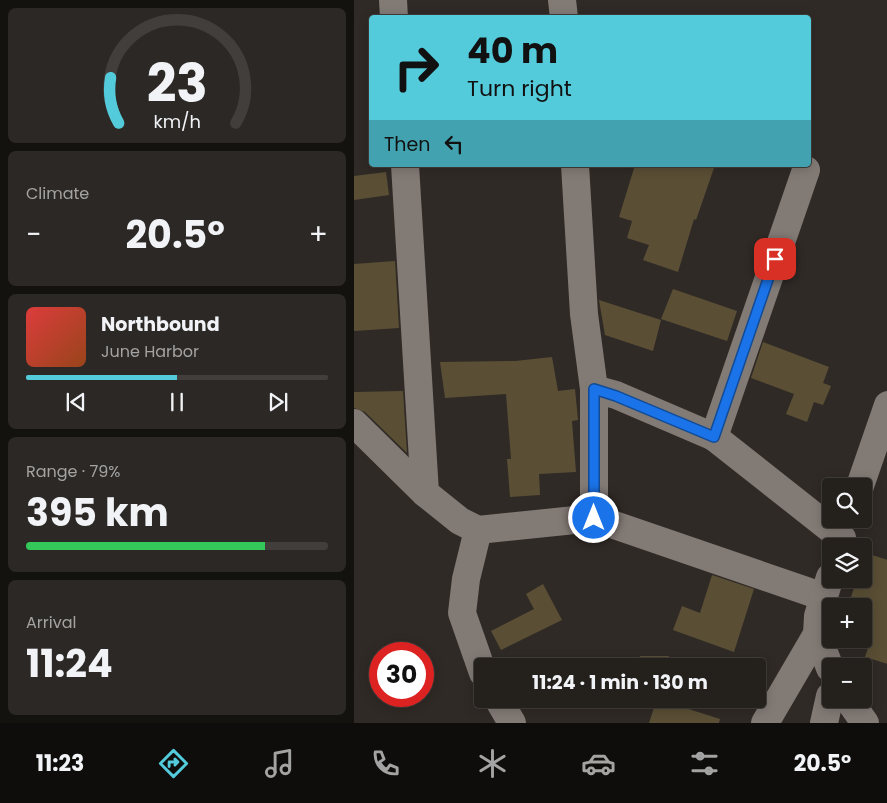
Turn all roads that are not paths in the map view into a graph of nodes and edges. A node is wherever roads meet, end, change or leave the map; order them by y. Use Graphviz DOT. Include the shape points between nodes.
graph roads {
  1 [pos="393,0"];
  2 [pos="562,0"];
  3 [pos="394,15"];
  4 [pos="564,15"];
  5 [pos="406,167"];
  6 [pos="575,167"];
  7 [pos="806,170"];
  8 [pos="594,389"];
  9 [pos="887,405"];
  10 [pos="354,423"];
  11 [pos="714,437"];
  12 [pos="863,478"];
  13 [pos="425,493"];
  14 [pos="594,518"];
  15 [pos="478,530"];
  16 [pos="844,534"];
  17 [pos="822,586"];
  18 [pos="827,588"];
  19 [pos="817,634"];
  20 [pos="478,658"];
  21 [pos="826,658"];
  22 [pos="503,708"];
  23 [pos="827,708"];
  24 [pos="854,708"];
  25 [pos="512,723"];
  26 [pos="765,723"];
  27 [pos="824,723"];
  28 [pos="865,723"];
  1 -- 3 [label="street"];
  2 -- 4 [label="street"];
  5 -- 13 [label="street"];
  6 -- 8 [label="street" via="584,314"];
  7 -- 11 [label="street"];
  8 -- 11 [label="street"];
  8 -- 14 [label="street"];
  9 -- 12 [label="street"];
  10 -- 13 [label="street"];
  11 -- 16 [label="street"];
  13 -- 15 [label="street" via="460,521"];
  14 -- 15 [label="street"];
  14 -- 17 [label="street"];
  15 -- 20 [label="street" via="466,579 462,613"];
  18 -- 19 [label="street" via="818,616"];
  19 -- 21 [label="street"];
  19 -- 26 [label="street"];
  22 -- 25 [label="street"];
  23 -- 27 [label="street"];
  24 -- 28 [label="street"];
}
